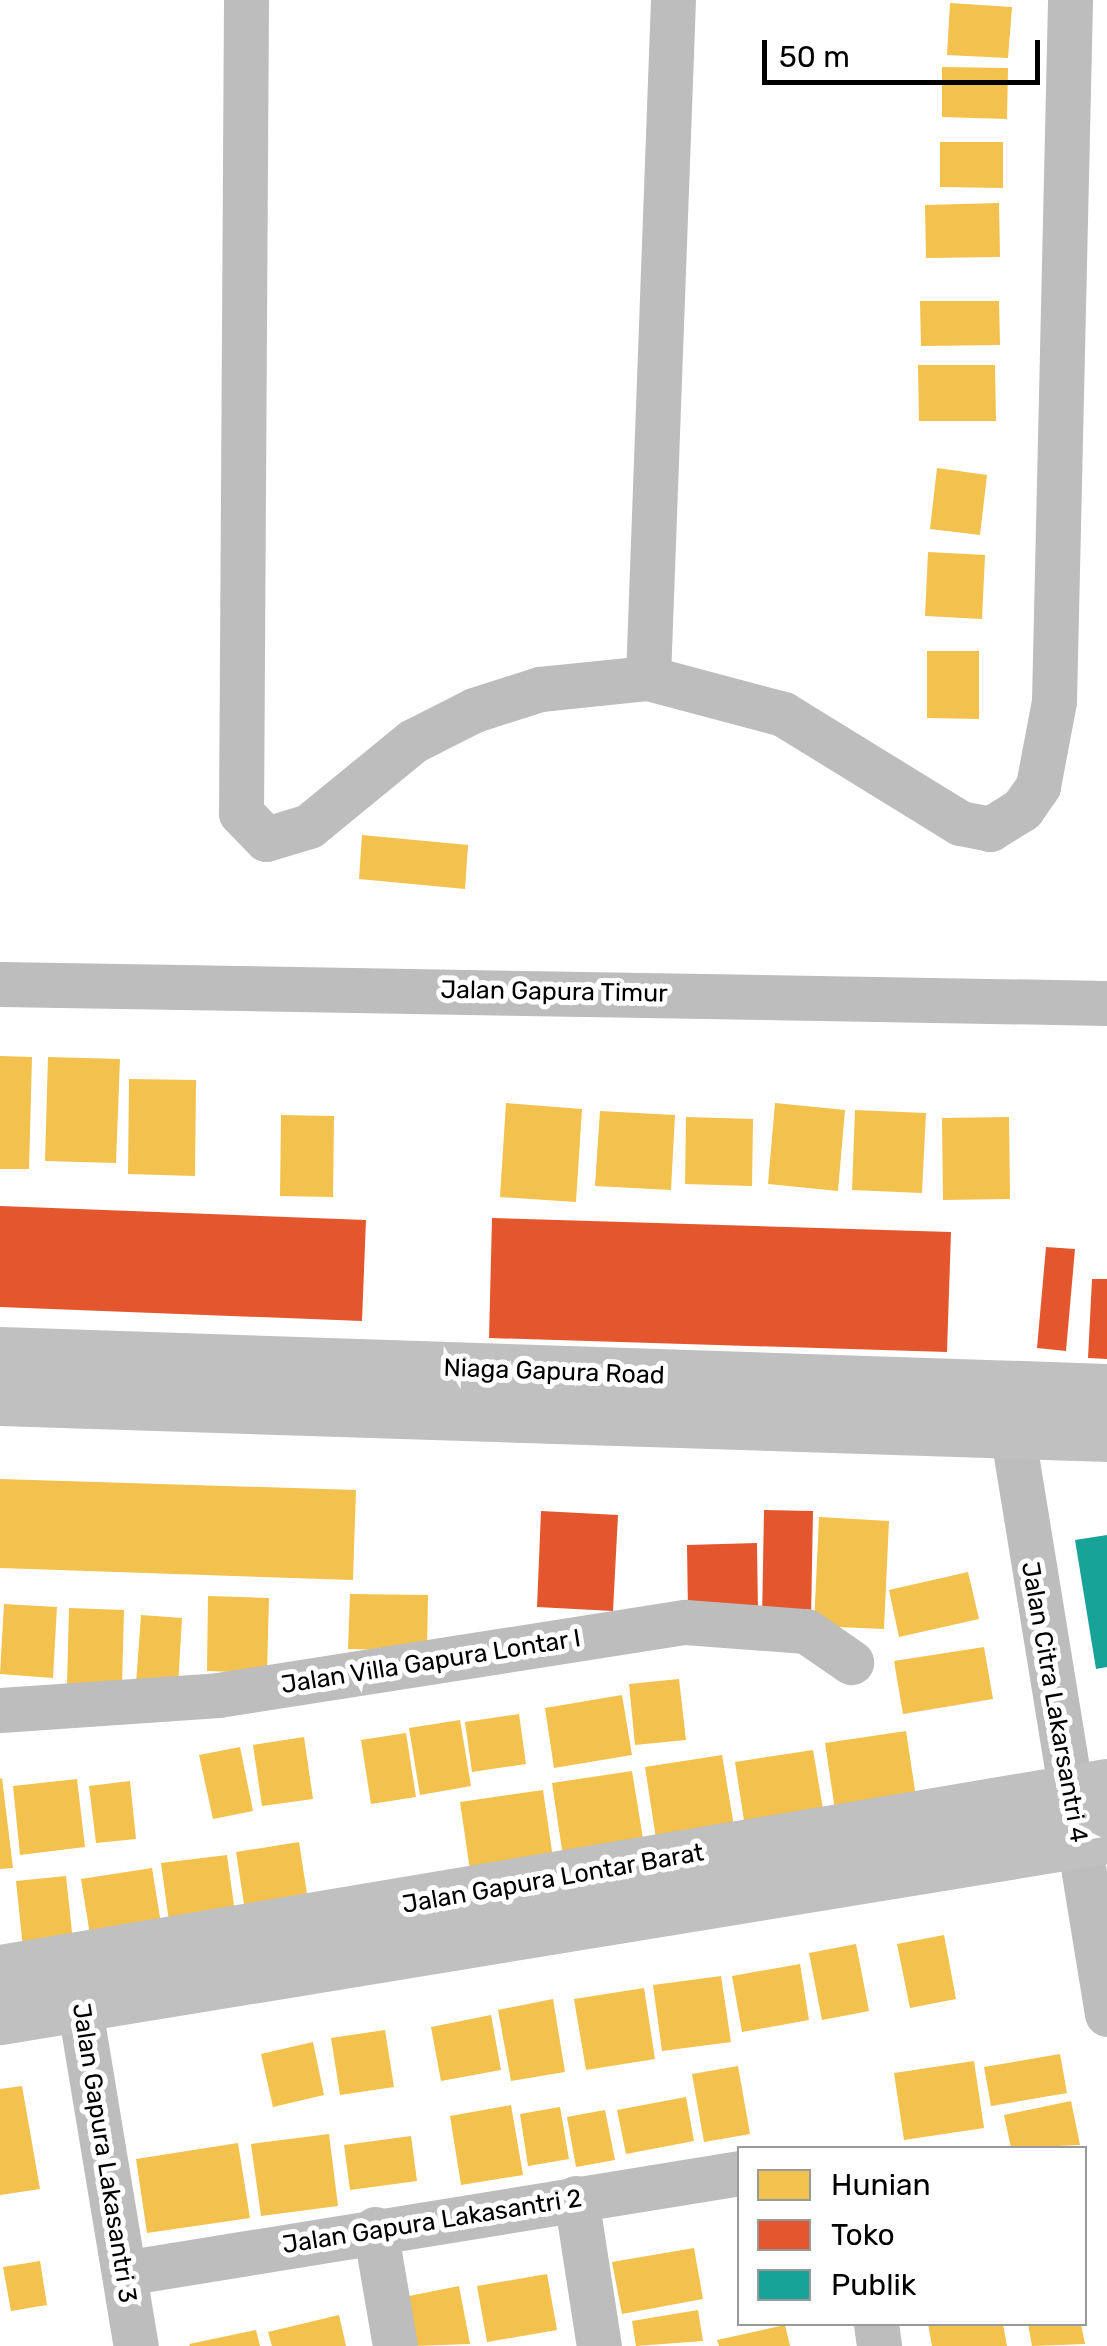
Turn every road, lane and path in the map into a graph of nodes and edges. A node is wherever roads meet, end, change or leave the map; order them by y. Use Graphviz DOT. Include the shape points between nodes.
graph roads {
  1 [pos="246,0"];
  2 [pos="673,0"];
  3 [pos="1070,0"];
  4 [pos="648,678"];
  5 [pos="0,984"];
  6 [pos="1107,1003"];
  7 [pos="0,1354"];
  8 [pos="1107,1391"];
  9 [pos="0,1398"];
  10 [pos="1007,1409"];
  11 [pos="1107,1434"];
  12 [pos="851,1662"];
  13 [pos="0,1710"];
  14 [pos="1090,1814"];
  15 [pos="0,1972"];
  16 [pos="76,1982"];
  17 [pos="1107,2014"];
  18 [pos="0,2017"];
  19 [pos="737,2172"];
  20 [pos="576,2198"];
  21 [pos="374,2230"];
  22 [pos="124,2273"];
  23 [pos="136,2346"];
  24 [pos="395,2346"];
  25 [pos="600,2346"];
  1 -- 4 [label="street" via="244,824 266,838 298,832 413,741 474,710 540,689"];
  2 -- 4 [label="street"];
  3 -- 4 [label="street" via="1054,701 1038,786 990,829 960,823 783,714"];
  5 -- 6 [label="street, Jalan Gapura Timur"];
  7 -- 10 [label="street, Niaga Gapura Road"];
  8 -- 10 [label="street, Niaga Gapura Road"];
  9 -- 10 [label="street, Niaga Gapura Road"];
  10 -- 11 [label="street, Niaga Gapura Road"];
  10 -- 14 [label="street, Jalan Citra Lakarsantri 4"];
  12 -- 13 [label="street, Jalan Villa Gapura Lontar I" via="806,1631 684,1622 218,1695"];
  14 -- 16 [label="street, Jalan Gapura Lontar Barat"];
  14 -- 17 [label="street, Jalan Citra Lakarsantri 4"];
  15 -- 16 [label="street, Jalan Gapura Lontar Barat"];
  16 -- 18 [label="street, Jalan Gapura Lontar Barat"];
  16 -- 22 [label="street, Jalan Gapura Lakasantri 3"];
  19 -- 20 [label="street, Jalan Gapura Lakasantri 2"];
  20 -- 21 [label="street, Jalan Gapura Lakasantri 2"];
  20 -- 25 [label="street"];
  21 -- 22 [label="street, Jalan Gapura Lakasantri 2"];
  21 -- 24 [label="street"];
  22 -- 23 [label="street, Jalan Gapura Lakasantri 3"];
}
